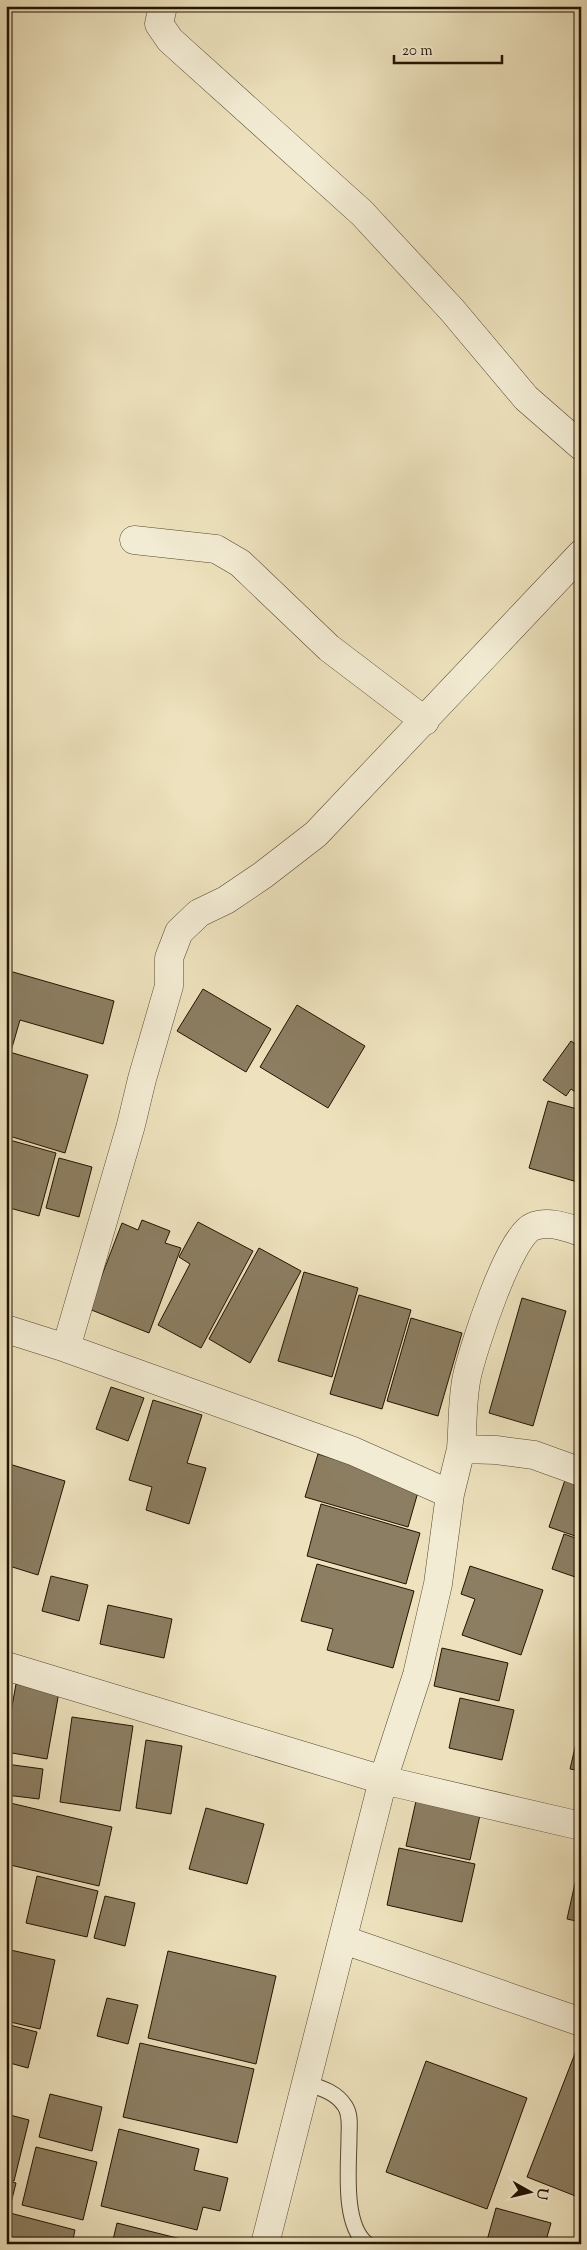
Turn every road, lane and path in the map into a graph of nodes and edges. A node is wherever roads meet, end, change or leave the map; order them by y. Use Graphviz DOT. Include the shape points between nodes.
graph roads {
  1 [pos="163,6"];
  2 [pos="581,446"];
  3 [pos="134,540"];
  4 [pos="581,554"];
  5 [pos="425,721"];
  6 [pos="581,1232"];
  7 [pos="6,1329"];
  8 [pos="66,1348"];
  9 [pos="461,1449"];
  10 [pos="581,1472"];
  11 [pos="450,1494"];
  12 [pos="7,1668"];
  13 [pos="383,1780"];
  14 [pos="581,1826"];
  15 [pos="344,1940"];
  16 [pos="581,2022"];
  17 [pos="306,2083"];
  18 [pos="265,2244"];
  19 [pos="367,2244"];
  1 -- 2 [label="street" via="160,24 170,40 362,213 452,310 526,398"];
  3 -- 5 [label="street" via="216,549 240,562 329,648"];
  4 -- 5 [label="street"];
  5 -- 8 [label="street" via="316,834 226,900 199,913 179,932 169,958 169,986"];
  6 -- 9 [label="street" via="546,1224 531,1227 518,1243 479,1331 467,1378"];
  7 -- 8 [label="street"];
  8 -- 11 [label="street" via="353,1450"];
  9 -- 10 [label="street" via="534,1455"];
  9 -- 11 [label="street"];
  11 -- 13 [label="street" via="438,1584 417,1675"];
  12 -- 13 [label="street"];
  13 -- 14 [label="street"];
  13 -- 15 [label="street"];
  15 -- 16 [label="street"];
  15 -- 17 [label="street"];
  17 -- 18 [label="street"];
  17 -- 19 [label="lane" via="330,2091 346,2107 350,2121 349,2204 354,2227"];
}
